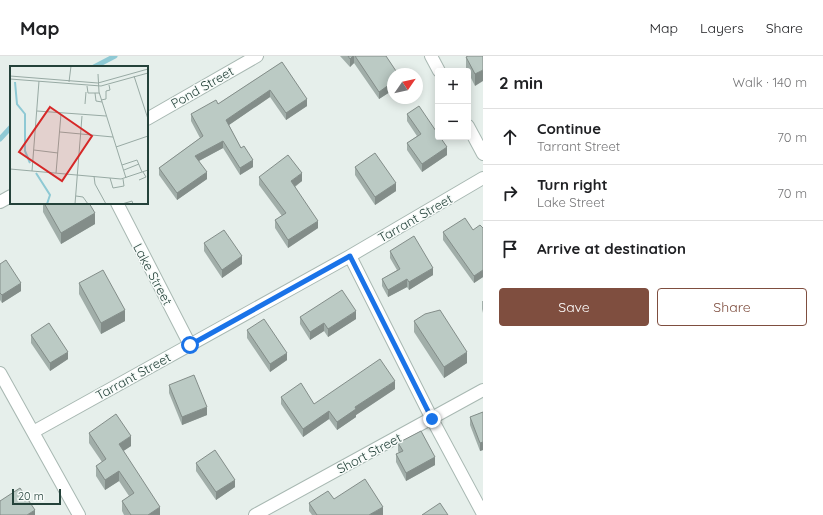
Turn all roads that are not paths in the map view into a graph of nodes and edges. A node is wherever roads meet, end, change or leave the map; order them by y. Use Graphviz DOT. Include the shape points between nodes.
graph roads {
  1 [pos="257,56"];
  2 [pos="431,56"];
  3 [pos="437,68"];
  4 [pos="148,118"];
  5 [pos="471,132"];
  6 [pos="483,154"];
  7 [pos="483,178"];
  8 [pos="10,197"];
  9 [pos="0,202"];
  10 [pos="118,204"];
  11 [pos="350,256"];
  12 [pos="190,345"];
  13 [pos="0,373"];
  14 [pos="483,390"];
  15 [pos="432,419"];
  16 [pos="33,432"];
  17 [pos="483,514"];
  18 [pos="79,515"];
  19 [pos="255,515"];
  1 -- 4 [label="street, Pond Street"];
  2 -- 3 [label="street"];
  5 -- 6 [label="street"];
  7 -- 11 [label="street, Tarrant Street"];
  8 -- 9 [label="street"];
  10 -- 12 [label="street, Lake Street"];
  11 -- 12 [label="street, Tarrant Street"];
  11 -- 15 [label="street"];
  12 -- 16 [label="street, Tarrant Street"];
  13 -- 16 [label="street"];
  14 -- 15 [label="street, Short Street"];
  15 -- 17 [label="street"];
  15 -- 19 [label="street, Short Street"];
  16 -- 18 [label="street"];
}
